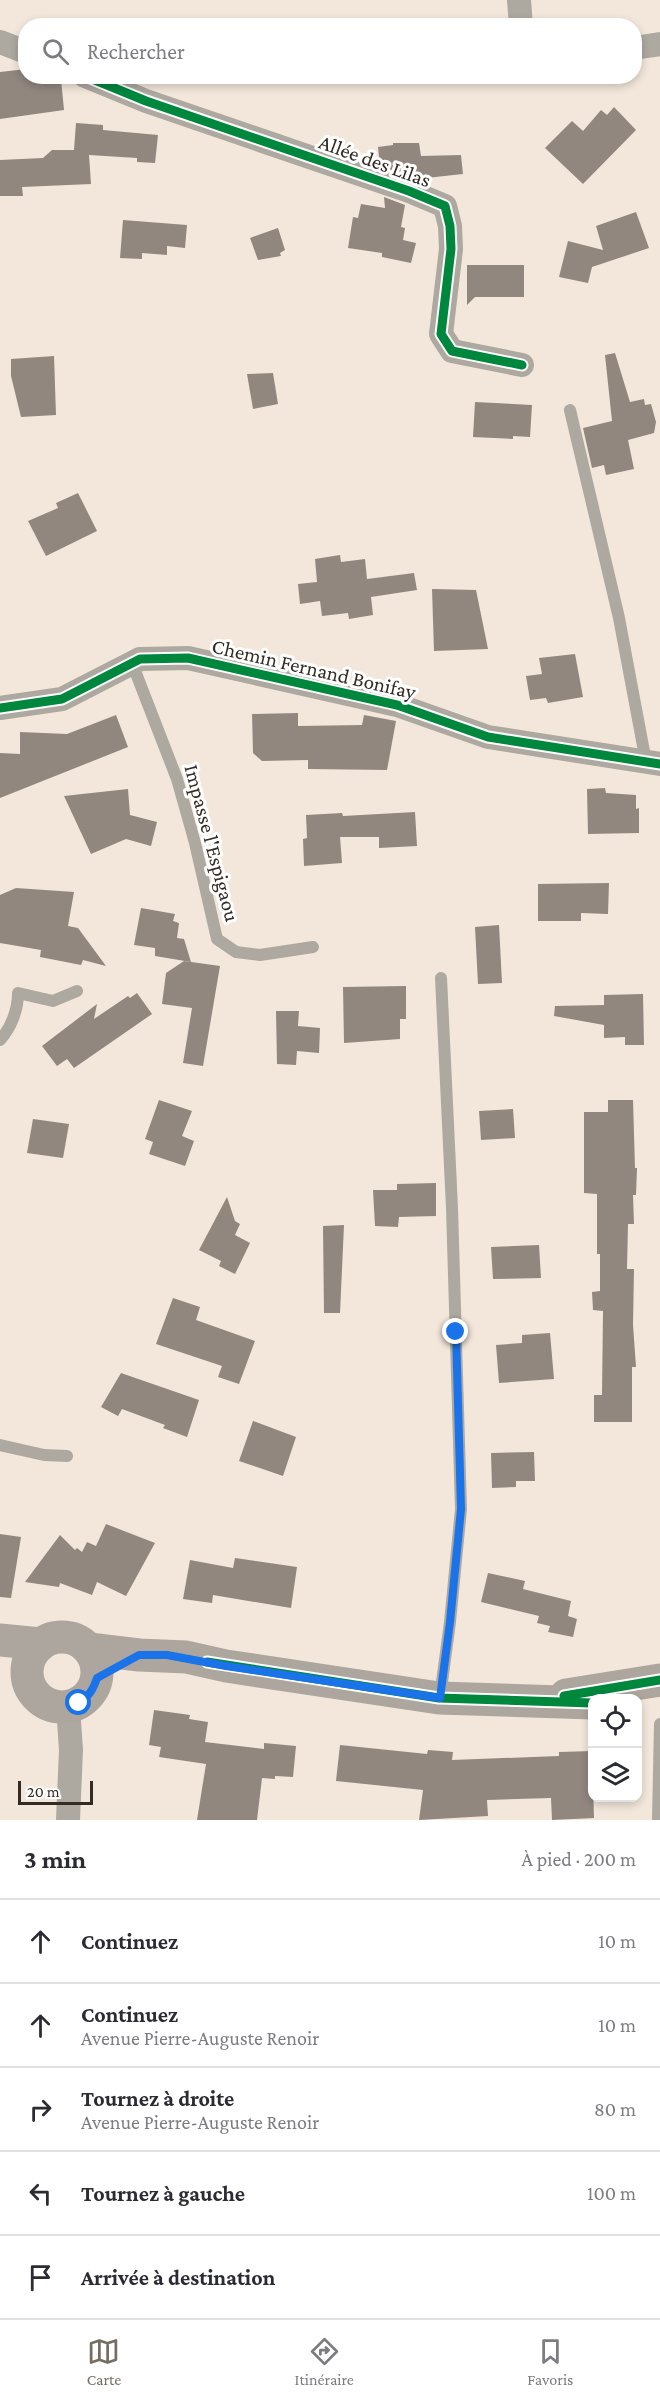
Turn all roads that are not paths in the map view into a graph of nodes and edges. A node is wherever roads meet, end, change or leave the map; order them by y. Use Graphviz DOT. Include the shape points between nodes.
graph roads {
  1 [pos="519,0"];
  2 [pos="520,18"];
  3 [pos="0,42"];
  4 [pos="660,44"];
  5 [pos="642,47"];
  6 [pos="18,49"];
  7 [pos="105,84"];
  8 [pos="522,365"];
  9 [pos="570,410"];
  10 [pos="132,663"];
  11 [pos="0,708"];
  12 [pos="653,763"];
  13 [pos="313,947"];
  14 [pos="441,978"];
  15 [pos="78,991"];
  16 [pos="0,1041"];
  17 [pos="0,1445"];
  18 [pos="68,1456"];
  19 [pos="0,1640"];
  20 [pos="41,1644"];
  21 [pos="0,1648"];
  22 [pos="93,1663"];
  23 [pos="27,1677"];
  24 [pos="660,1680"];
  25 [pos="440,1698"];
  26 [pos="660,1698"];
  27 [pos="642,1700"];
  28 [pos="534,1701"];
  29 [pos="588,1703"];
  30 [pos="68,1707"];
  31 [pos="660,1724"];
  32 [pos="68,1820"];
  33 [pos="658,1820"];
  1 -- 2 [label="street"];
  3 -- 6 [label="street"];
  4 -- 5 [label="street"];
  7 -- 8 [label="street, Allée des Lilas" via="445,206 451,249 441,334 452,351"];
  9 -- 12 [label="lane"];
  10 -- 11 [label="street, Chemin Fernand Bonifay" via="62,699"];
  10 -- 12 [label="street, Chemin Fernand Bonifay" via="140,659 188,658 397,705 488,737"];
  10 -- 13 [label="lane, Impasse l'Espigaou" via="177,779 217,939 236,952 260,955"];
  14 -- 25 [label="lane" via="461,1509"];
  15 -- 16 [label="lane" via="52,1001 18,993 18,1005"];
  17 -- 18 [label="lane"];
  19 -- 20 [label="main road"];
  20 -- 22 [label="main road" via="57,1637 74,1639"];
  20 -- 23 [label="main road" via="30,1659"];
  21 -- 23 [label="main road"];
  22 -- 25 [label="main road" via="139,1655 186,1657"];
  22 -- 30 [label="main road" via="94,1688 88,1697"];
  23 -- 30 [label="main road" via="41,1700 54,1707"];
  24 -- 28 [label="main road"];
  25 -- 28 [label="main road"];
  26 -- 27 [label="main road"];
  28 -- 29 [label="main road"];
  30 -- 32 [label="street"];
  31 -- 33 [label="lane"];
}
